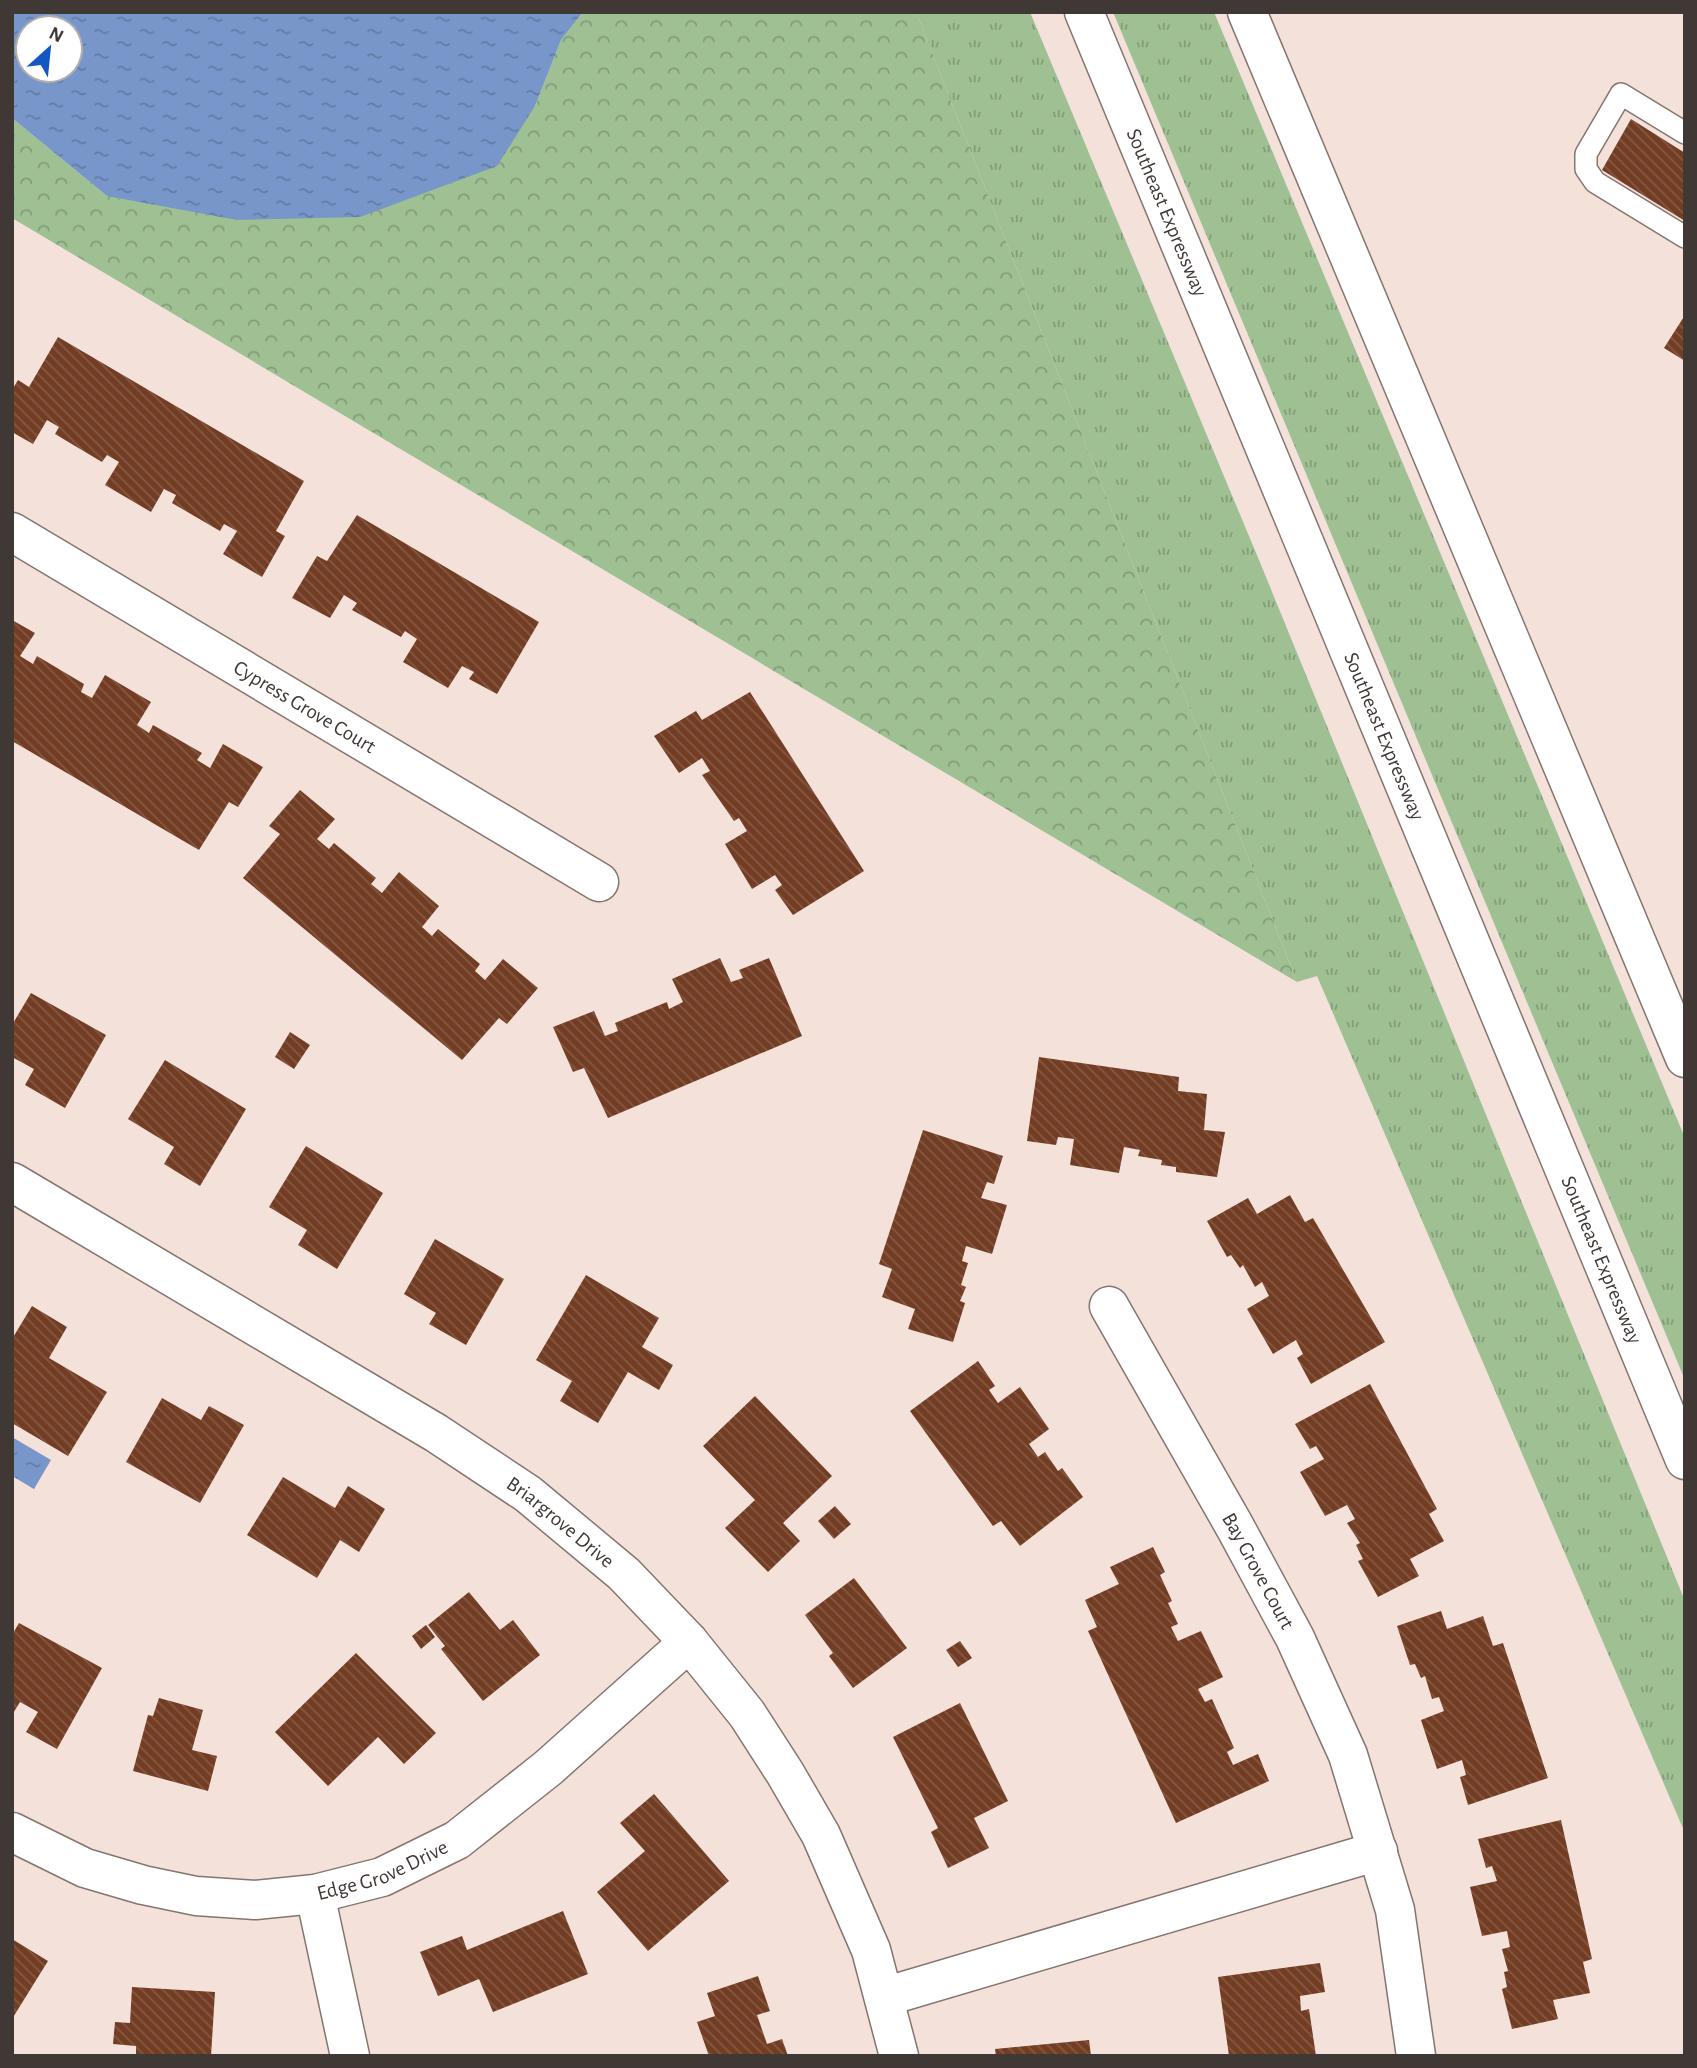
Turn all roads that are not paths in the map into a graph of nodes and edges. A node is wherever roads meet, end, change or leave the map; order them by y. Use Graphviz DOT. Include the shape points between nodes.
graph roads {
  1 [pos="1084,12"];
  2 [pos="1247,12"];
  3 [pos="1685,133"];
  4 [pos="1685,237"];
  5 [pos="12,532"];
  6 [pos="598,882"];
  7 [pos="1685,1058"];
  8 [pos="12,1182"];
  9 [pos="1109,1306"];
  10 [pos="1685,1460"];
  11 [pos="689,1642"];
  12 [pos="12,1832"];
  13 [pos="1378,1851"];
  14 [pos="314,1894"];
  15 [pos="884,1997"];
  16 [pos="349,2056"];
  17 [pos="899,2056"];
  18 [pos="1416,2056"];
  1 -- 10 [label="main road, Southeast Expressway"];
  2 -- 7 [label="main road"];
  3 -- 4 [label="lane" via="1621,94 1586,154 1586,169 1595,182"];
  5 -- 6 [label="main road, Cypress Grove Court"];
  8 -- 11 [label="main road, Briargrove Drive" via="436,1433 528,1494 624,1574"];
  9 -- 13 [label="main road, Bay Grove Court" via="1295,1638 1348,1755"];
  11 -- 14 [label="main road, Edge Grove Drive" via="548,1768 457,1840 382,1877"];
  11 -- 15 [label="main road, Briargrove Drive" via="747,1714 821,1835 871,1950"];
  12 -- 14 [label="main road, Edge Grove Drive" via="85,1868 196,1896 255,1900"];
  13 -- 15 [label="main road"];
  13 -- 18 [label="main road, Bay Grove Court" via="1395,1910"];
  14 -- 16 [label="main road"];
  15 -- 17 [label="main road, Briargrove Drive"];
}
